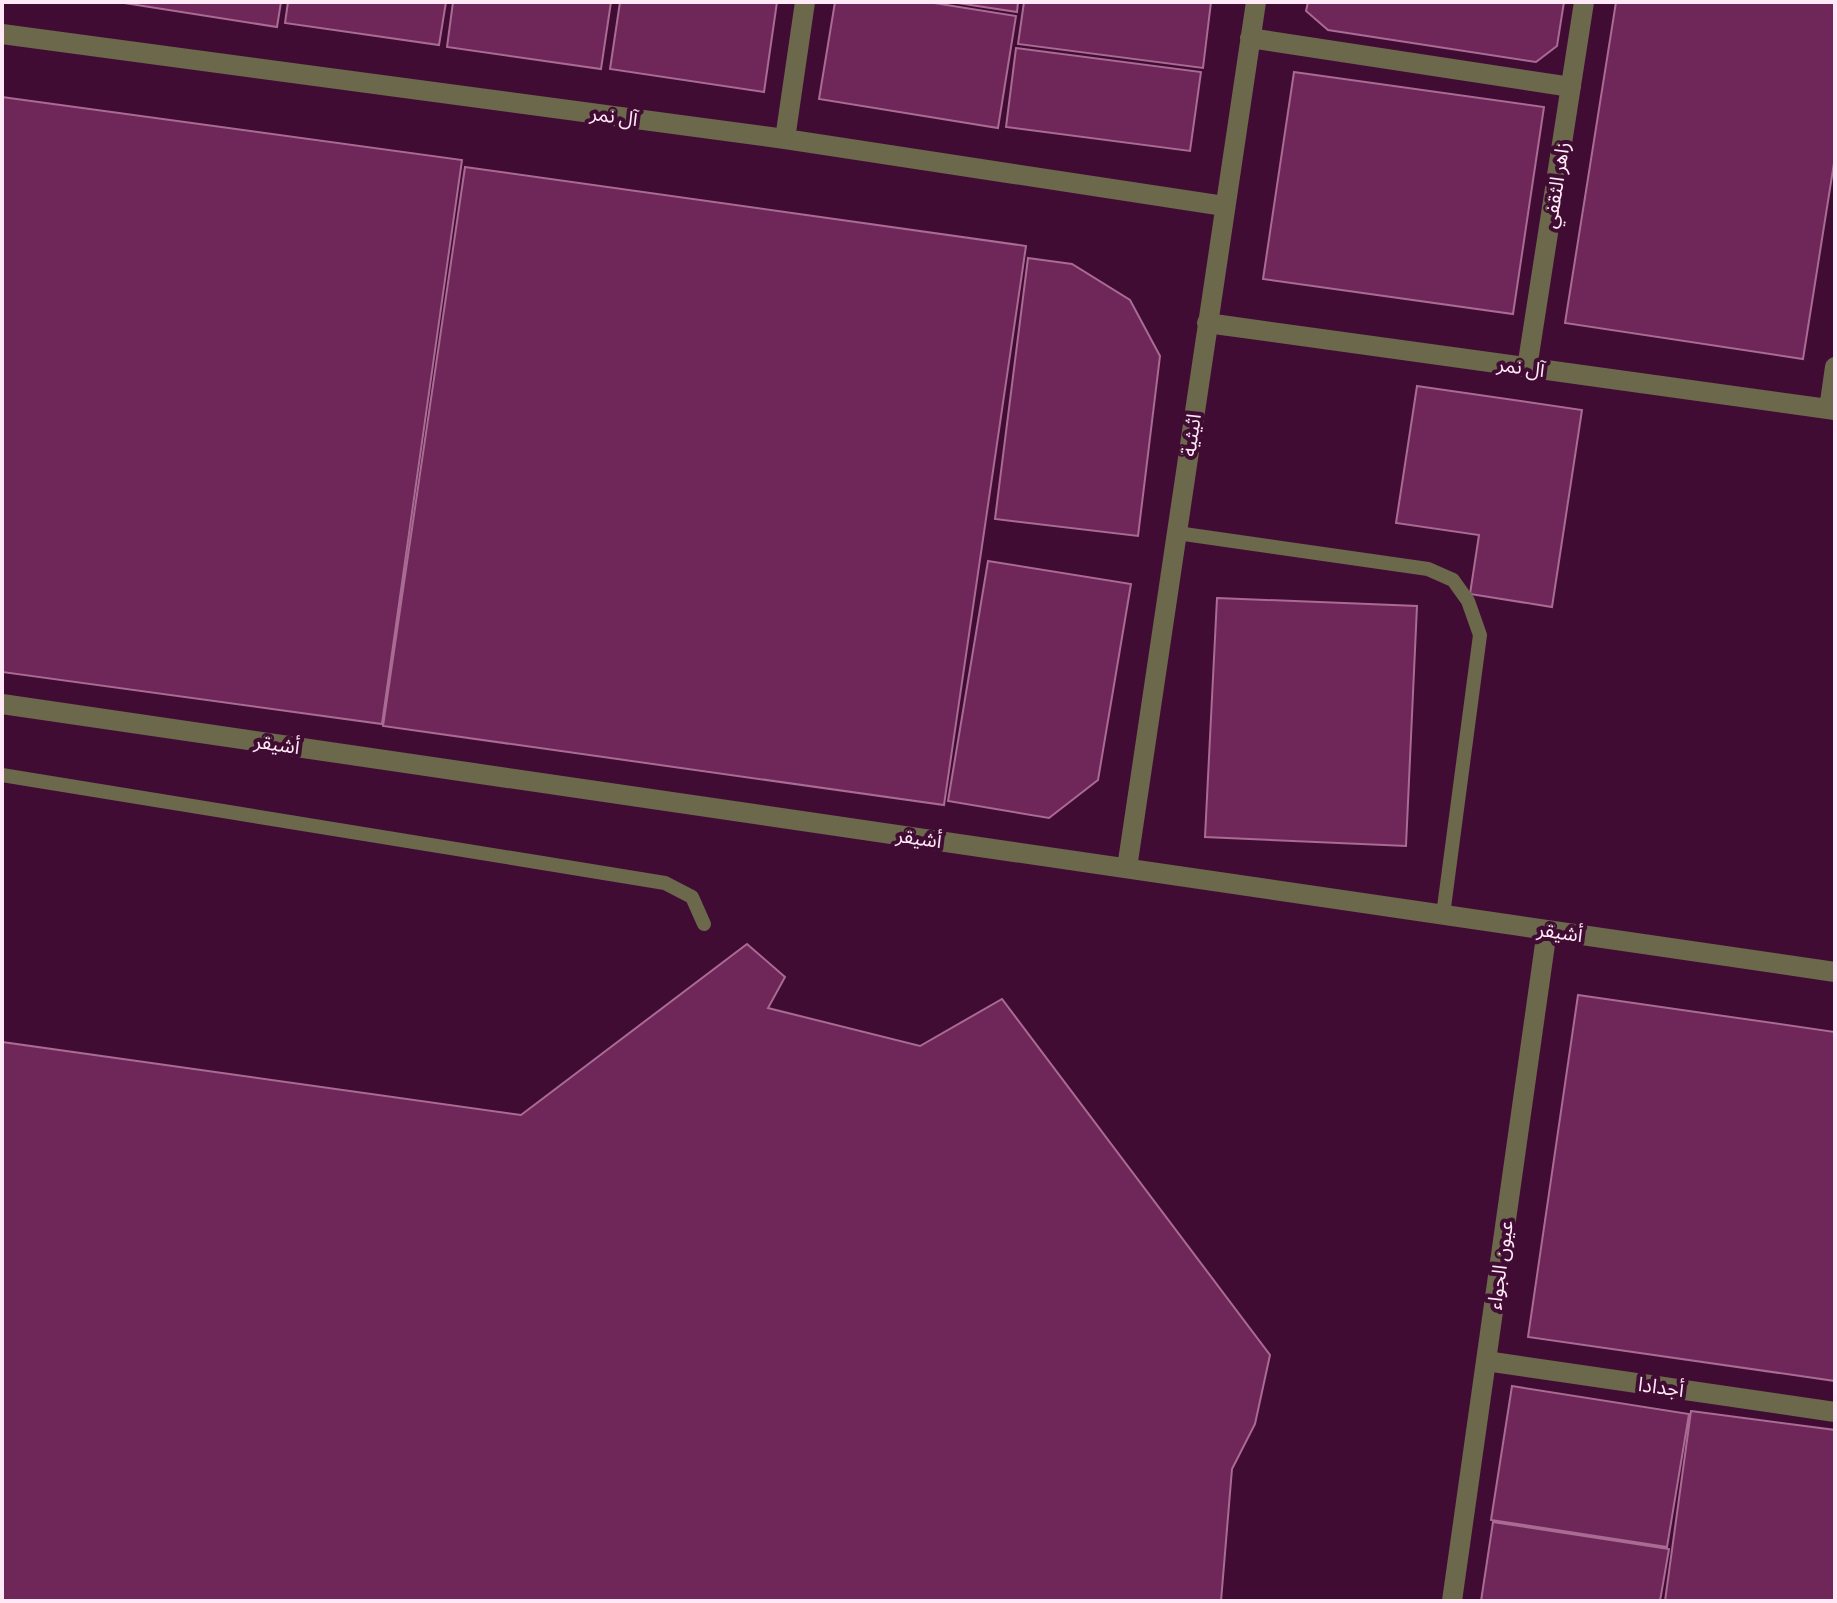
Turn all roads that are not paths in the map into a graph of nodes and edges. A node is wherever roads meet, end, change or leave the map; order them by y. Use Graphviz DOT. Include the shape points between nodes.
graph roads {
  1 [pos="805,2"];
  2 [pos="1256,2"];
  3 [pos="1584,2"];
  4 [pos="2,34"];
  5 [pos="1250,38"];
  6 [pos="1571,87"];
  7 [pos="785,139"];
  8 [pos="1224,206"];
  9 [pos="1207,323"];
  10 [pos="1835,367"];
  11 [pos="1527,368"];
  12 [pos="1832,410"];
  13 [pos="1177,533"];
  14 [pos="2,704"];
  15 [pos="2,775"];
  16 [pos="1127,868"];
  17 [pos="1443,915"];
  18 [pos="704,924"];
  19 [pos="1547,930"];
  20 [pos="1835,972"];
  21 [pos="1486,1361"];
  22 [pos="1835,1412"];
  23 [pos="1452,1601"];
  1 -- 7 [label="street"];
  2 -- 5 [label="street, اثيثية"];
  3 -- 6 [label="street, زاهر الثقفي"];
  4 -- 7 [label="street, آل نمر"];
  5 -- 6 [label="street"];
  5 -- 8 [label="street, اثيثية"];
  6 -- 11 [label="street, زاهر الثقفي"];
  7 -- 8 [label="street, آل نمر"];
  8 -- 9 [label="street, اثيثية"];
  9 -- 11 [label="street, آل نمر"];
  9 -- 13 [label="street, اثيثية"];
  10 -- 12 [label="street"];
  11 -- 12 [label="street, آل نمر"];
  13 -- 16 [label="street, اثيثية"];
  13 -- 17 [label="lane" via="1428,569 1453,580 1468,601 1480,635"];
  14 -- 16 [label="street, أشيقر"];
  15 -- 18 [label="lane" via="665,883 692,897"];
  16 -- 17 [label="street, أشيقر"];
  17 -- 19 [label="street, أشيقر"];
  19 -- 20 [label="street, أشيقر"];
  19 -- 21 [label="street, عيون الجواء"];
  21 -- 22 [label="street, أجدادا"];
  21 -- 23 [label="street, عيون الجواء"];
}
